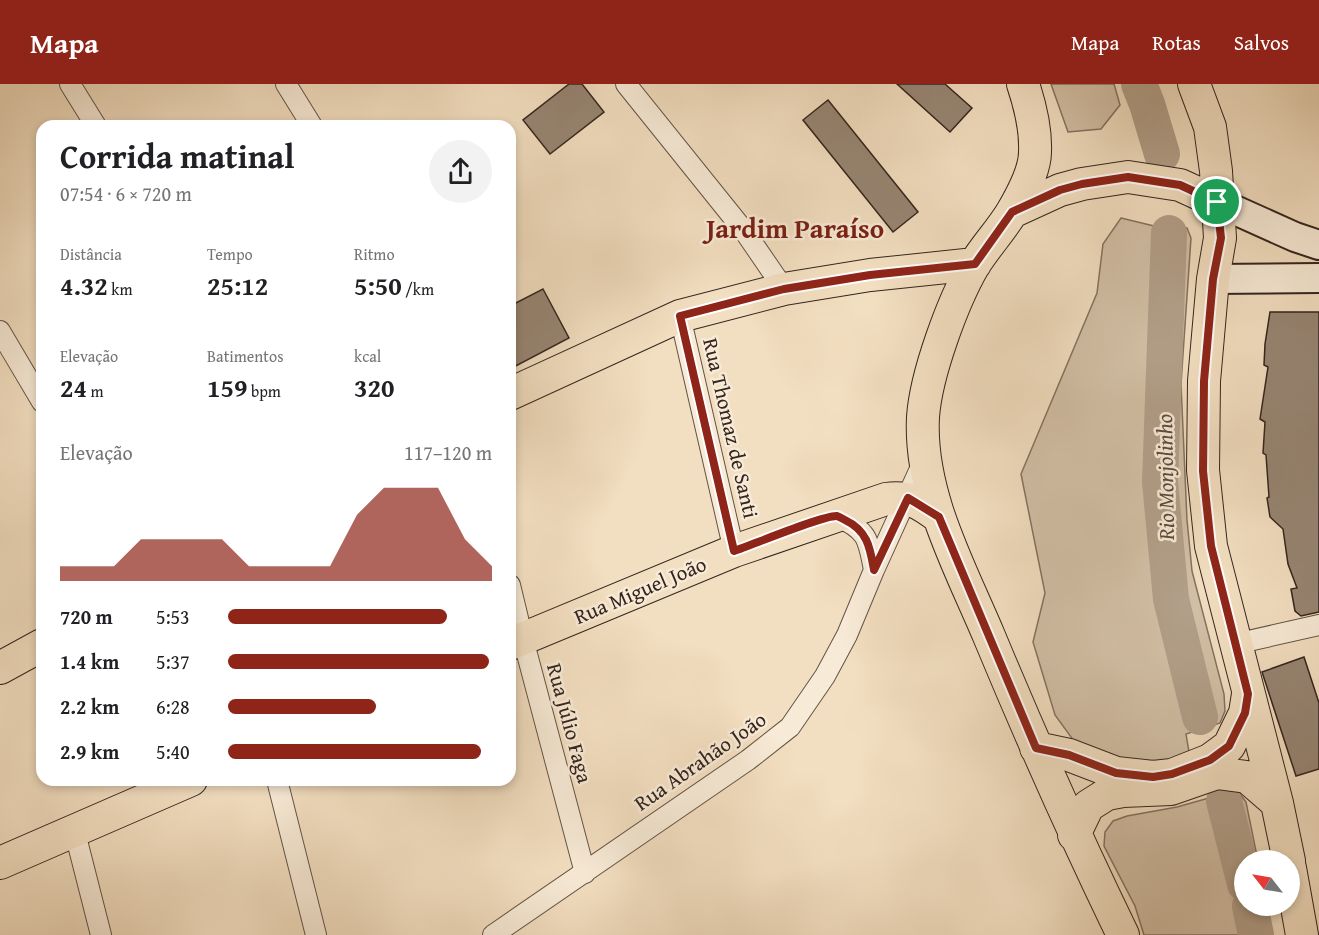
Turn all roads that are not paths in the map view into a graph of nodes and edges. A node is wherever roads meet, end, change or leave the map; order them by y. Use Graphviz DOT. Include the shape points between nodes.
graph roads {
  1 [pos="70,84"];
  2 [pos="285,84"];
  3 [pos="626,84"];
  4 [pos="1023,84"];
  5 [pos="1194,84"];
  6 [pos="92,120"];
  7 [pos="308,120"];
  8 [pos="1217,202"];
  9 [pos="1012,212"];
  10 [pos="1319,245"];
  11 [pos="975,264"];
  12 [pos="1319,278"];
  13 [pos="1213,279"];
  14 [pos="784,289"];
  15 [pos="680,316"];
  16 [pos="0,331"];
  17 [pos="516,391"];
  18 [pos="36,392"];
  19 [pos="925,457"];
  20 [pos="908,498"];
  21 [pos="837,516"];
  22 [pos="939,517"];
  23 [pos="734,551"];
  24 [pos="874,570"];
  25 [pos="1319,625"];
  26 [pos="516,642"];
  27 [pos="1235,644"];
  28 [pos="36,648"];
  29 [pos="0,668"];
  30 [pos="1248,694"];
  31 [pos="1036,748"];
  32 [pos="177,786"];
  33 [pos="279,786"];
  34 [pos="1277,803"];
  35 [pos="74,829"];
  36 [pos="1074,835"];
  37 [pos="1286,850"];
  38 [pos="0,863"];
  39 [pos="585,873"];
  40 [pos="1299,916"];
  41 [pos="101,935"];
  42 [pos="316,935"];
  43 [pos="492,935"];
  44 [pos="1123,935"];
  45 [pos="1302,935"];
  1 -- 6 [label="street"];
  2 -- 7 [label="street"];
  3 -- 14 [label="street" via="745,232"];
  4 -- 9 [label="main road" via="1035,153"];
  5 -- 8 [label="main road" via="1210,127"];
  8 -- 9 [label="main road" via="1180,185 1128,177 1071,187"];
  8 -- 10 [label="main road"];
  8 -- 13 [label="main road" via="1221,238"];
  9 -- 11 [label="main road"];
  11 -- 14 [label="main road"];
  11 -- 19 [label="main road" via="955,301 929,382 923,416"];
  12 -- 13 [label="main road"];
  13 -- 27 [label="main road" via="1204,381 1203,471 1211,546"];
  14 -- 15 [label="main road"];
  15 -- 17 [label="main road"];
  15 -- 23 [label="street, Rua Thomaz de Santi"];
  16 -- 18 [label="street"];
  19 -- 20 [label="street, Rua Abrahão João"];
  19 -- 22 [label="main road"];
  20 -- 21 [label="main road, Rua Miguel João" via="886,499"];
  20 -- 22 [label="main road"];
  20 -- 24 [label="street, Rua Abrahão João"];
  21 -- 23 [label="main road, Rua Miguel João"];
  21 -- 24 [label="street" via="864,533"];
  22 -- 31 [label="main road"];
  23 -- 26 [label="main road, Rua Miguel João"];
  24 -- 39 [label="street, Rua Abrahão João" via="847,635 790,727"];
  25 -- 27 [label="street"];
  26 -- 39 [label="street, Rua Júlio Faga"];
  27 -- 30 [label="main road"];
  28 -- 29 [label="main road"];
  30 -- 31 [label="main road" via="1245,713 1229,746 1210,760 1172,774 1153,777 1116,773 1069,755"];
  30 -- 34 [label="main road"];
  31 -- 36 [label="main road"];
  32 -- 35 [label="main road"];
  33 -- 42 [label="street"];
  34 -- 36 [label="main road" via="1247,777 1217,773 1172,789 1107,794 1088,806"];
  34 -- 37 [label="main road"];
  35 -- 38 [label="main road"];
  35 -- 41 [label="street"];
  36 -- 44 [label="main road"];
  39 -- 43 [label="street, Rua Abrahão João"];
  40 -- 45 [label="main road"];
}
